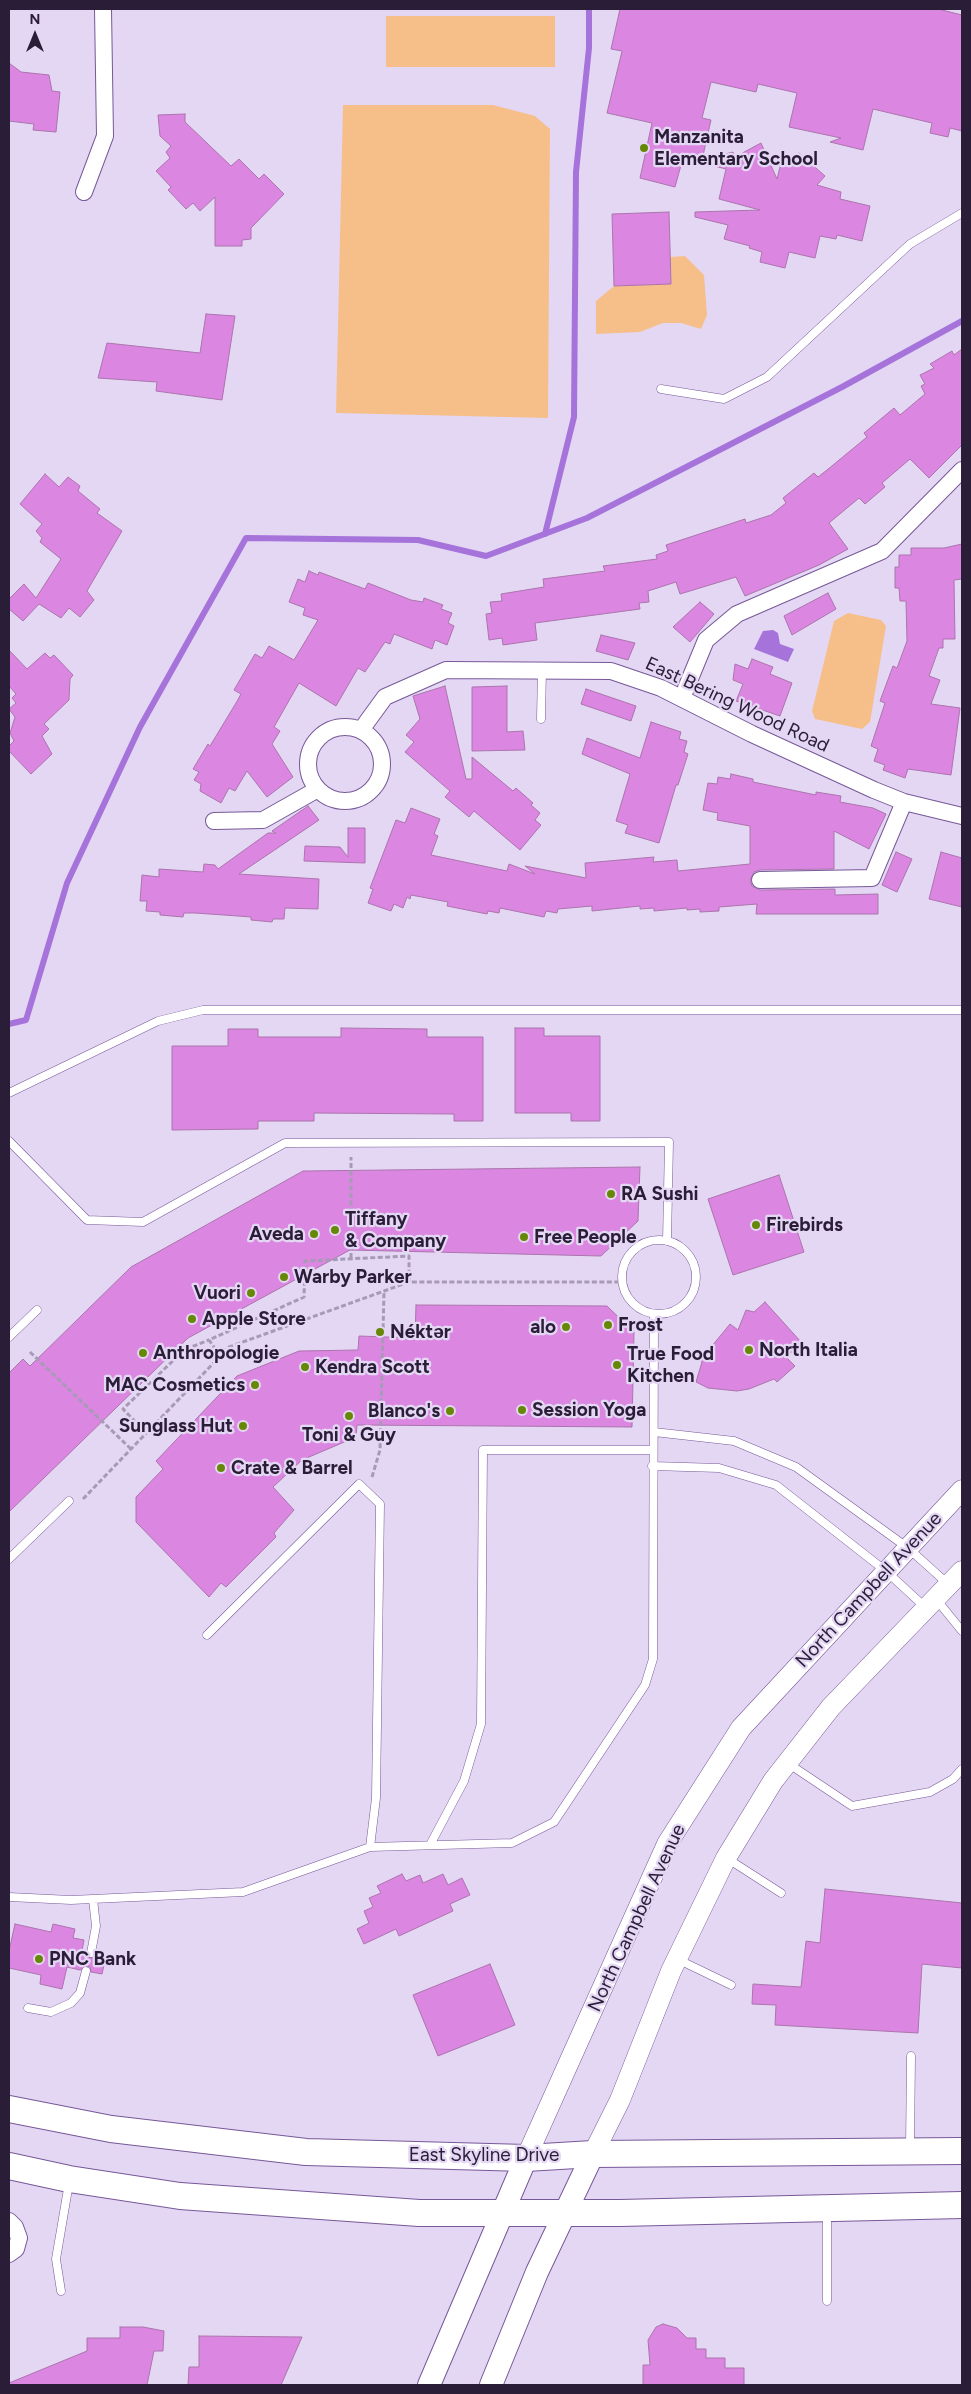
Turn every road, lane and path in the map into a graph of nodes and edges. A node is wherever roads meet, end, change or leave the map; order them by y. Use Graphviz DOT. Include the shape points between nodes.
graph roads {
  1 [pos="104,9"];
  2 [pos="84,192"];
  3 [pos="962,213"];
  4 [pos="660,389"];
  5 [pos="962,470"];
  6 [pos="542,669"];
  7 [pos="682,698"];
  8 [pos="541,719"];
  9 [pos="361,730"];
  10 [pos="318,789"];
  11 [pos="904,802"];
  12 [pos="962,816"];
  13 [pos="214,821"];
  14 [pos="760,880"];
  15 [pos="962,1010"];
  16 [pos="9,1093"];
  17 [pos="9,1141"];
  18 [pos="352,1157"];
  19 [pos="667,1241"];
  20 [pos="351,1258"];
  21 [pos="409,1282"];
  22 [pos="622,1282"];
  23 [pos="384,1291"];
  24 [pos="37,1310"];
  25 [pos="654,1314"];
  26 [pos="9,1337"];
  27 [pos="209,1340"];
  28 [pos="30,1352"];
  29 [pos="220,1356"];
  30 [pos="654,1432"];
  31 [pos="146,1433"];
  32 [pos="131,1449"];
  33 [pos="653,1450"];
  34 [pos="652,1466"];
  35 [pos="962,1490"];
  36 [pos="367,1492"];
  37 [pos="81,1500"];
  38 [pos="69,1501"];
  39 [pos="908,1548"];
  40 [pos="9,1559"];
  41 [pos="887,1572"];
  42 [pos="944,1591"];
  43 [pos="962,1631"];
  44 [pos="207,1635"];
  45 [pos="787,1763"];
  46 [pos="962,1768"];
  47 [pos="430,1845"];
  48 [pos="370,1847"];
  49 [pos="726,1858"];
  50 [pos="781,1893"];
  51 [pos="9,1897"];
  52 [pos="93,1899"];
  53 [pos="91,1953"];
  54 [pos="677,1959"];
  55 [pos="86,1971"];
  56 [pos="731,1985"];
  57 [pos="28,2008"];
  58 [pos="911,2056"];
  59 [pos="9,2109"];
  60 [pos="962,2151"];
  61 [pos="910,2152"];
  62 [pos="593,2154"];
  63 [pos="526,2158"];
  64 [pos="9,2166"];
  65 [pos="69,2178"];
  66 [pos="962,2205"];
  67 [pos="827,2208"];
  68 [pos="503,2213"];
  69 [pos="565,2213"];
  70 [pos="9,2221"];
  71 [pos="9,2254"];
  72 [pos="61,2291"];
  73 [pos="827,2300"];
  74 [pos="429,2385"];
  75 [pos="491,2385"];
  1 -- 2 [label="street" via="104,136"];
  3 -- 4 [label="lane" via="910,244 767,377 724,399"];
  5 -- 7 [label="street" via="882,551 737,614 706,640"];
  6 -- 7 [label="street, East Bering Wood Road" via="611,671"];
  6 -- 8 [label="lane"];
  6 -- 9 [label="street, East Bering Wood Road" via="446,670 385,697"];
  7 -- 11 [label="street, East Bering Wood Road" via="752,734"];
  9 -- 10 [label="street" via="336,728 316,742 308,766"];
  9 -- 10 [label="street" via="371,737 382,758 378,782 360,798 348,800 336,799"];
  10 -- 13 [label="street" via="263,820"];
  11 -- 12 [label="street, East Bering Wood Road"];
  11 -- 14 [label="street" via="872,878"];
  15 -- 16 [label="lane" via="203,1010 158,1021"];
  17 -- 19 [label="lane" via="87,1220 143,1222 285,1143 669,1142"];
  18 -- 20 [label="path"];
  19 -- 22 [label="lane" via="655,1240 634,1250 626,1259"];
  19 -- 25 [label="lane" via="688,1254 696,1277 694,1290 678,1308"];
  20 -- 21 [label="path" via="409,1256"];
  20 -- 27 [label="path" via="305,1260 304,1297"];
  21 -- 22 [label="path"];
  21 -- 23 [label="path"];
  22 -- 25 [label="lane" via="633,1303"];
  23 -- 29 [label="path" via="229,1347"];
  23 -- 36 [label="path" via="380,1450"];
  24 -- 26 [label="lane"];
  25 -- 30 [label="lane"];
  27 -- 29 [label="path"];
  27 -- 31 [label="path" via="184,1350 123,1409"];
  28 -- 32 [label="path"];
  29 -- 31 [label="path"];
  30 -- 33 [label="lane"];
  30 -- 39 [label="lane" via="734,1441 796,1467"];
  31 -- 32 [label="path"];
  32 -- 37 [label="path"];
  33 -- 34 [label="lane"];
  33 -- 47 [label="lane" via="483,1450 482,1724 464,1781"];
  34 -- 41 [label="lane" via="719,1468 776,1485"];
  34 -- 47 [label="lane" via="653,1659 645,1685 554,1822 512,1843"];
  35 -- 39 [label="street, North Campbell Avenue"];
  36 -- 44 [label="lane" via="359,1484"];
  36 -- 48 [label="lane" via="380,1504 376,1798"];
  38 -- 40 [label="lane"];
  39 -- 41 [label="street, North Campbell Avenue"];
  39 -- 42 [label="lane"];
  41 -- 42 [label="lane"];
  41 -- 63 [label="street, North Campbell Avenue" via="742,1728 668,1844"];
  42 -- 43 [label="lane"];
  42 -- 45 [label="street" via="831,1706"];
  45 -- 46 [label="lane" via="852,1806 930,1792 953,1779"];
  45 -- 49 [label="street"];
  47 -- 48 [label="lane"];
  48 -- 52 [label="lane" via="243,1892"];
  49 -- 50 [label="lane"];
  49 -- 54 [label="street"];
  51 -- 52 [label="lane"];
  52 -- 53 [label="lane" via="96,1926"];
  54 -- 56 [label="lane"];
  54 -- 62 [label="street" via="620,2100"];
  55 -- 57 [label="lane" via="80,1993 71,2003 51,2012"];
  58 -- 61 [label="lane"];
  59 -- 63 [label="main road, East Skyline Drive" via="111,2129 306,2152"];
  60 -- 61 [label="main road, East Skyline Drive"];
  61 -- 62 [label="main road, East Skyline Drive"];
  62 -- 63 [label="main road, East Skyline Drive"];
  62 -- 69 [label="main road"];
  63 -- 68 [label="main road, North Campbell Avenue"];
  64 -- 65 [label="main road"];
  65 -- 68 [label="main road" via="180,2196 250,2202 419,2213"];
  65 -- 72 [label="lane" via="56,2258"];
  66 -- 67 [label="main road"];
  67 -- 69 [label="main road"];
  67 -- 73 [label="lane"];
  68 -- 69 [label="main road"];
  68 -- 74 [label="main road, North Campbell Avenue"];
  69 -- 75 [label="main road"];
  70 -- 71 [label="street" via="20,2238 16,2249"];
}
